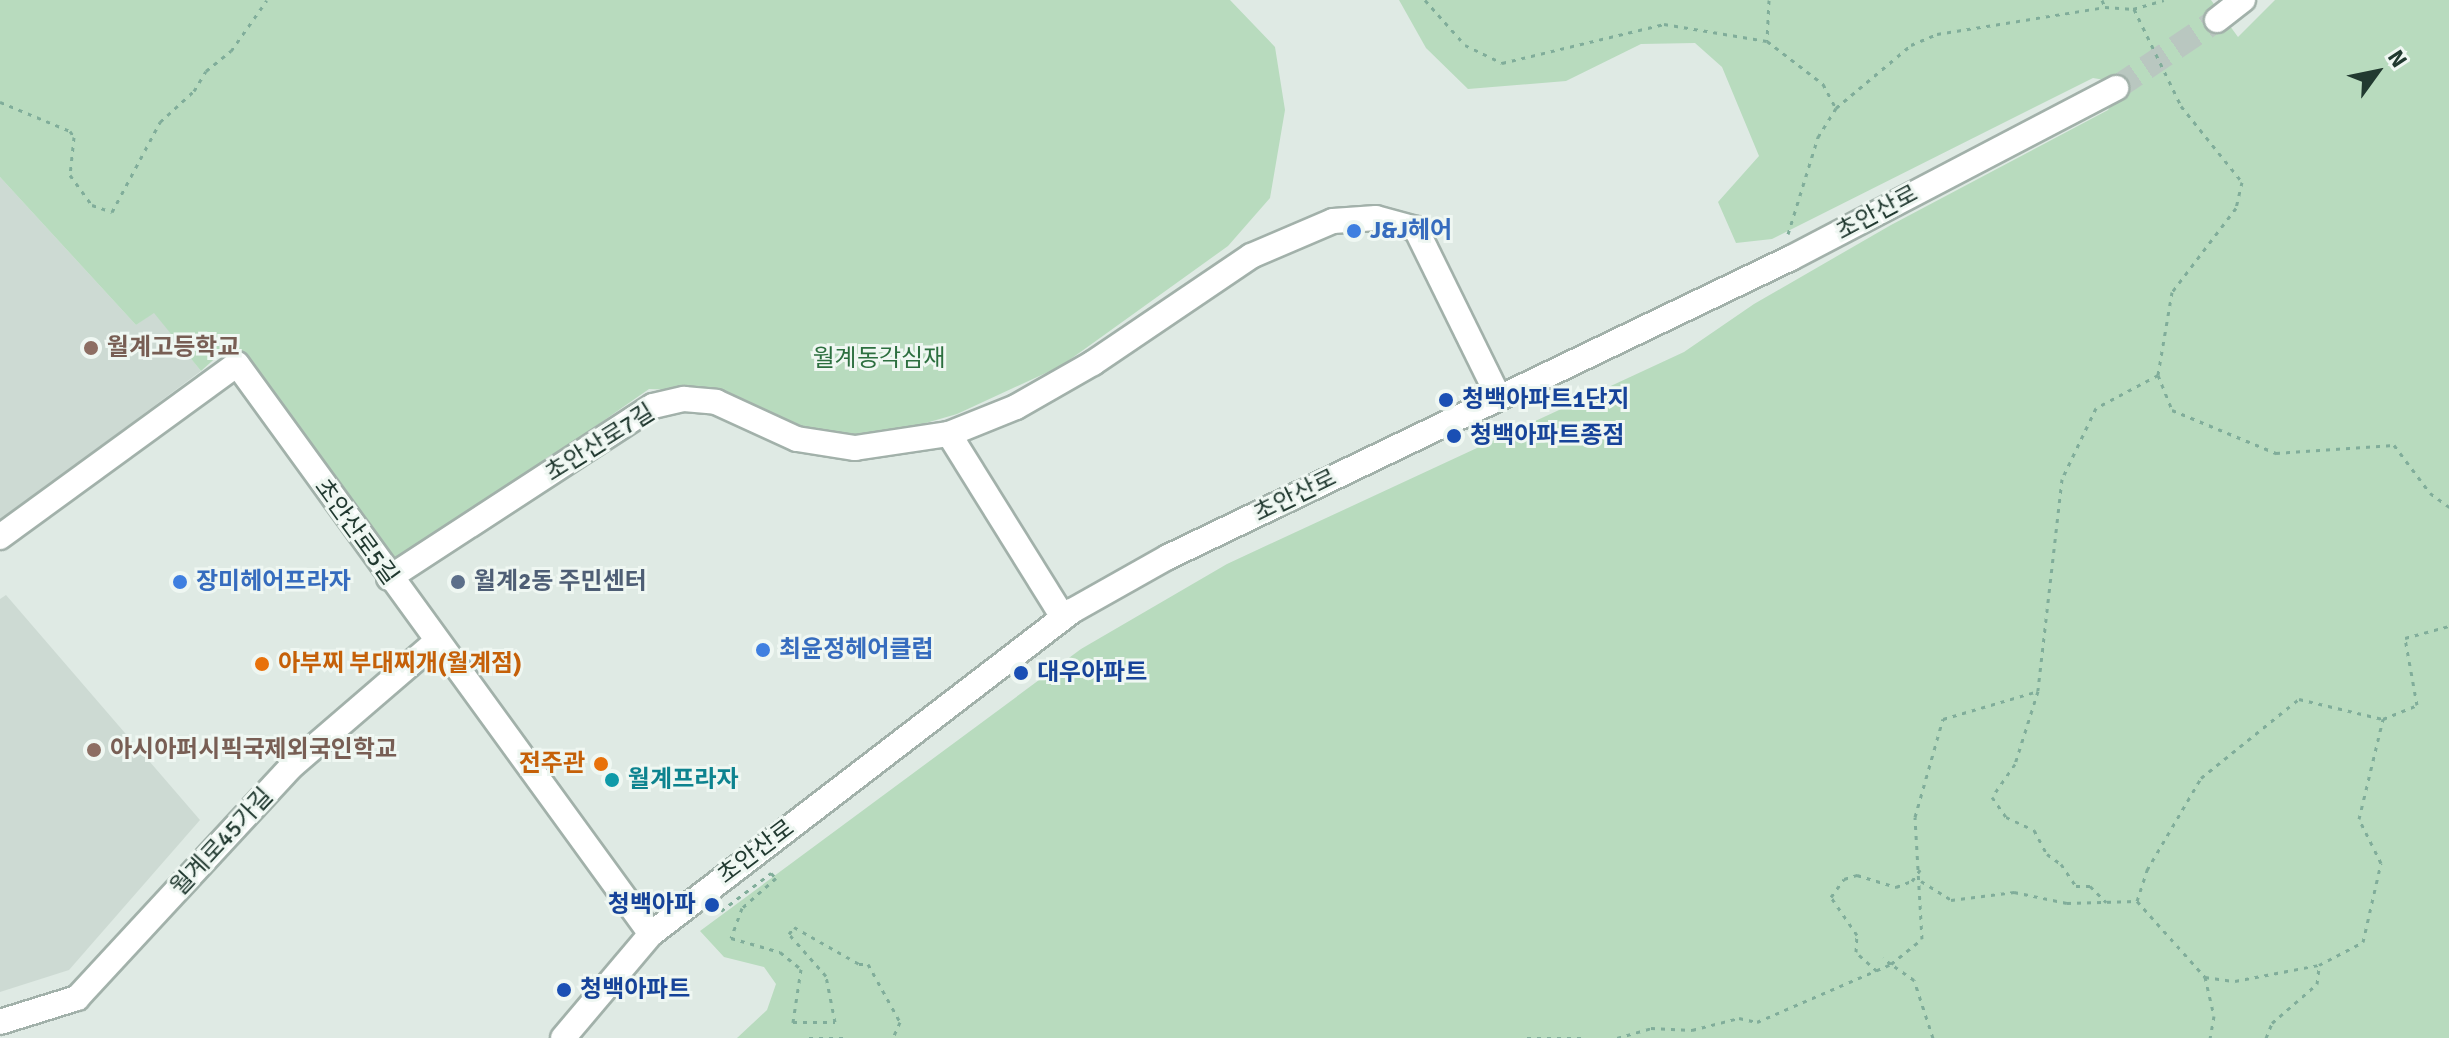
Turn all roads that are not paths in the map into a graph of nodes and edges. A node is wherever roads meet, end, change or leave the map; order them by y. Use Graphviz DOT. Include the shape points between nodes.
graph roads {
  1 [pos="2243,0"];
  2 [pos="2217,20"];
  3 [pos="2116,88"];
  4 [pos="1499,398"];
  5 [pos="949,434"];
  6 [pos="0,537"];
  7 [pos="389,578"];
  8 [pos="1063,617"];
  9 [pos="436,642"];
  10 [pos="651,934"];
  11 [pos="0,1022"];
  12 [pos="563,1038"];
  1 -- 2 [label="street"];
  3 -- 4 [label="street, 초안산로" via="1791,258"];
  4 -- 5 [label="street, 초안산로7길" via="1416,229 1376,218 1333,221 1251,256 1093,363 1016,407"];
  4 -- 8 [label="street, 초안산로" via="1168,557"];
  5 -- 7 [label="street, 초안산로7길" via="855,448 797,439 716,402 684,399 653,406"];
  5 -- 8 [label="street"];
  6 -- 7 [label="street, 초안산로5길" via="237,364"];
  7 -- 9 [label="street, 초안산로5길"];
  8 -- 10 [label="street, 초안산로"];
  9 -- 10 [label="street, 초안산로5길"];
  9 -- 11 [label="street, 월계로45가길" via="293,765 77,998"];
  10 -- 12 [label="street, 초안산로"];
}
